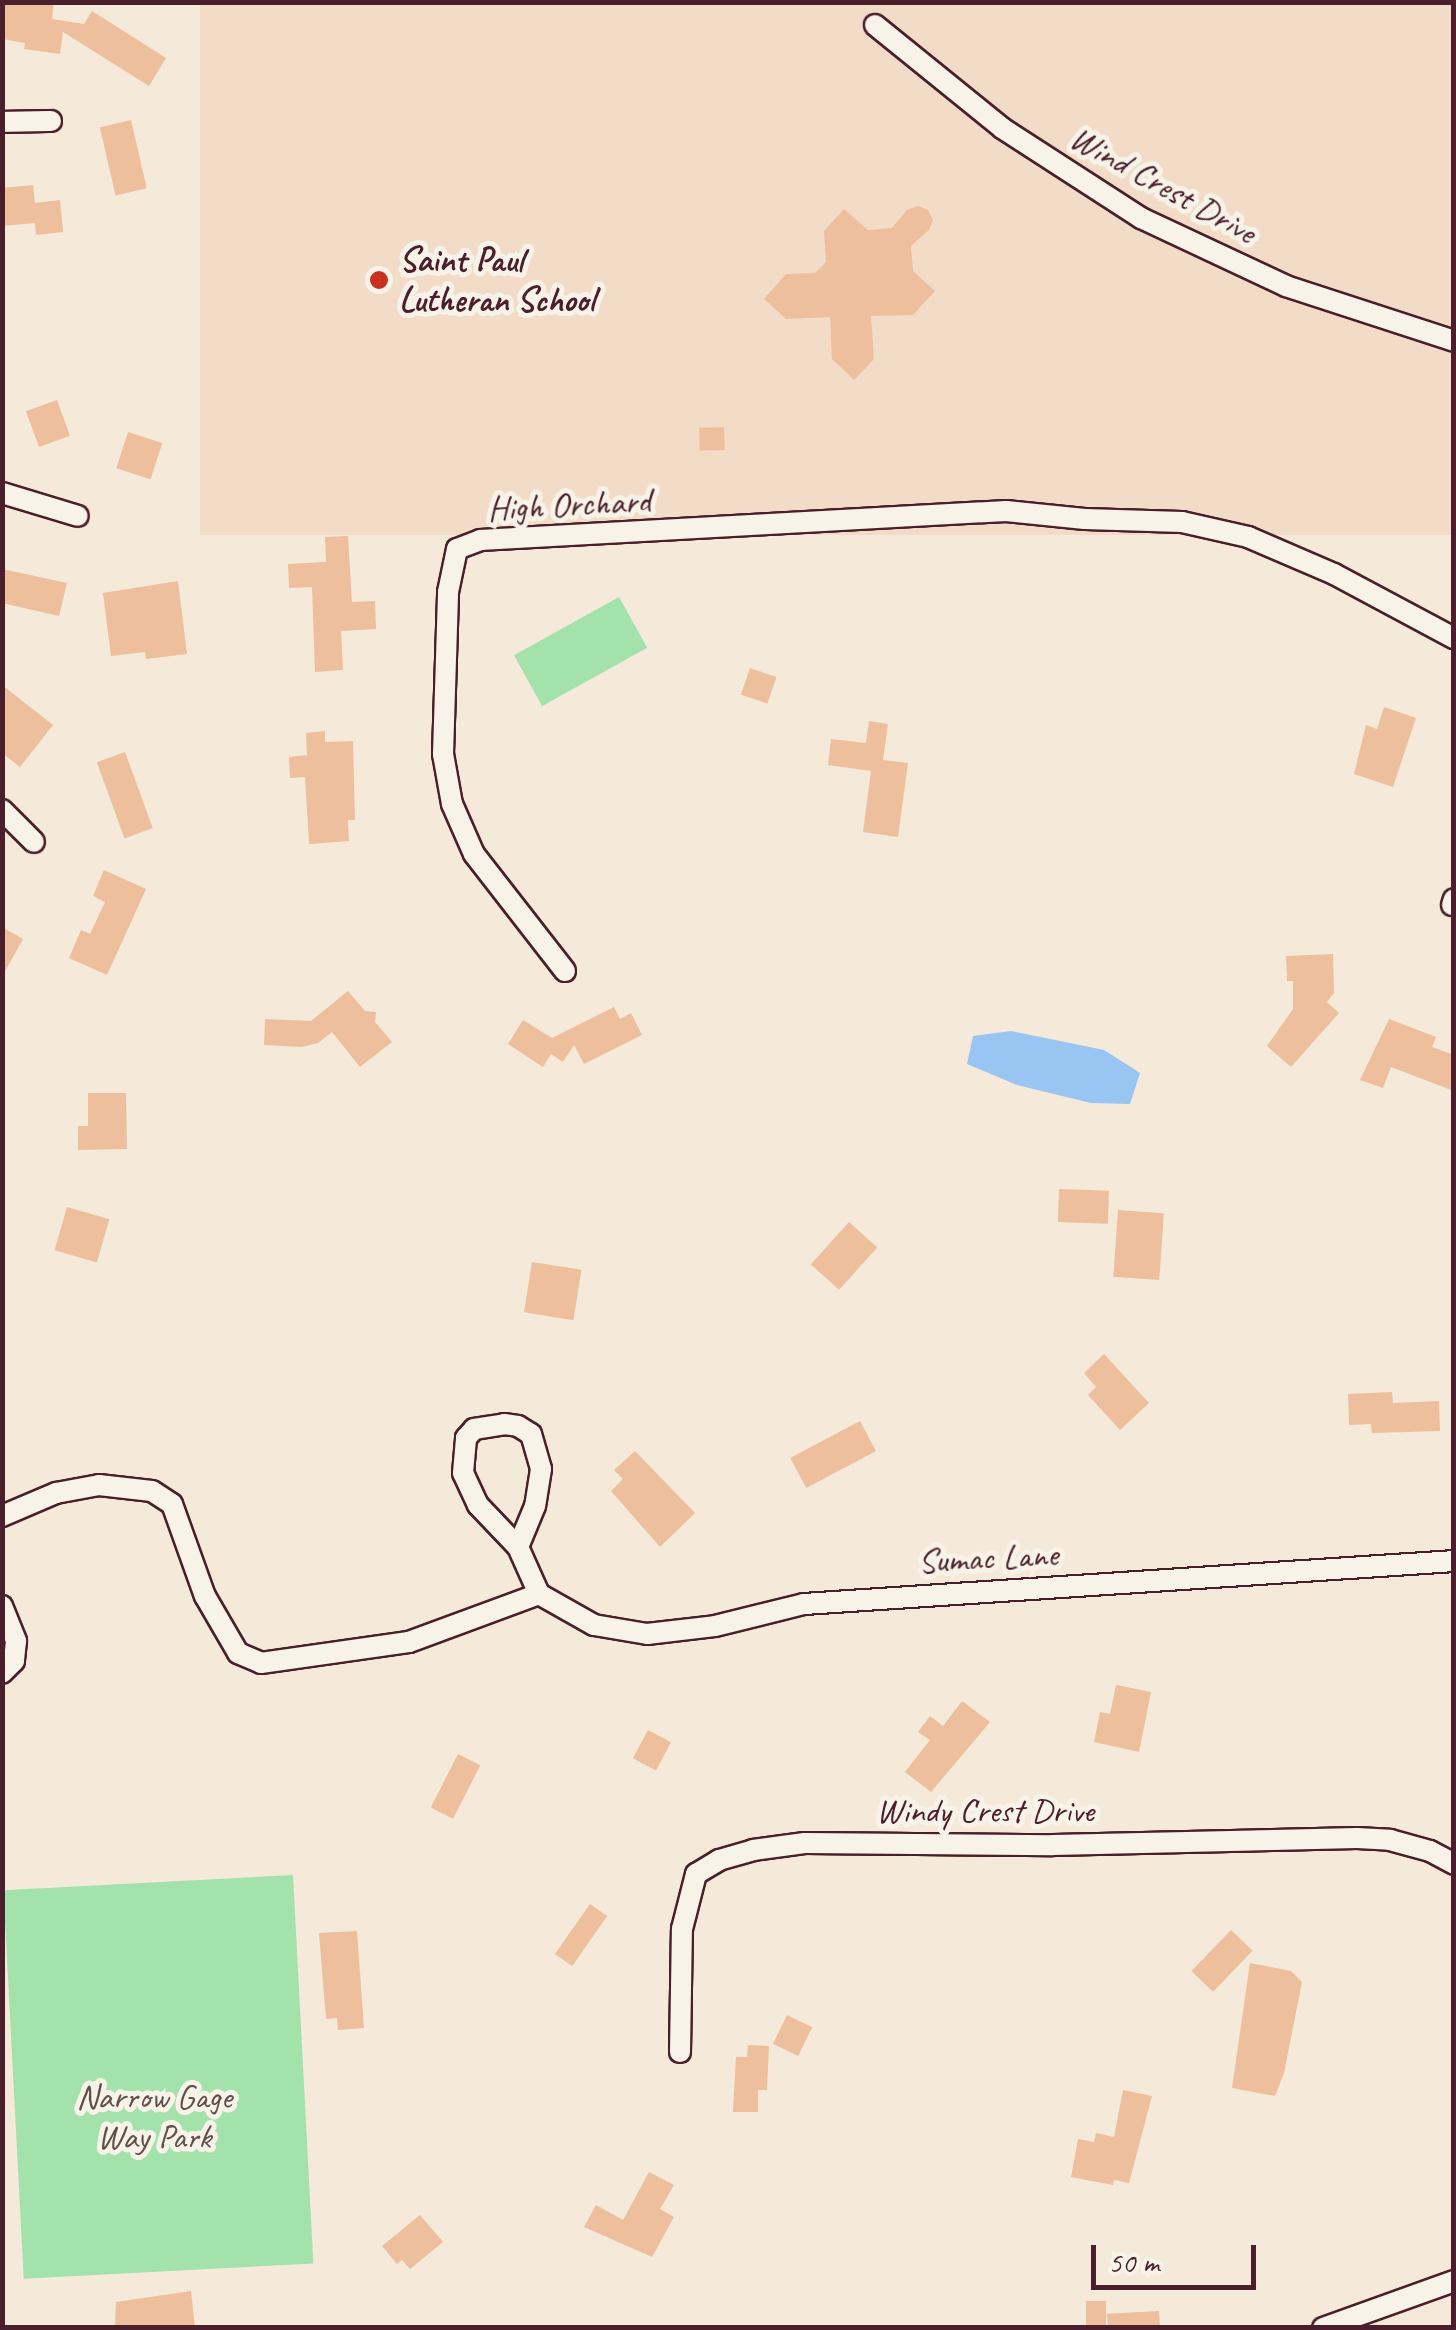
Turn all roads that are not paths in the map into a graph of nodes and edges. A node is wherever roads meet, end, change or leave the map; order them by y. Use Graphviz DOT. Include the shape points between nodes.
graph roads {
  1 [pos="875,25"];
  2 [pos="51,121"];
  3 [pos="2,122"];
  4 [pos="1454,341"];
  5 [pos="2,493"];
  6 [pos="78,516"];
  7 [pos="1454,638"];
  8 [pos="2,810"];
  9 [pos="34,842"];
  10 [pos="565,971"];
  11 [pos="2,1516"];
  12 [pos="518,1547"];
  13 [pos="1454,1560"];
  14 [pos="538,1594"];
  15 [pos="2,1606"];
  16 [pos="2,1674"];
  17 [pos="1454,1864"];
  18 [pos="680,2052"];
  19 [pos="1454,2281"];
  20 [pos="1323,2328"];
  1 -- 4 [label="street, Wind Crest Drive" via="1002,128 1141,218 1286,286"];
  2 -- 3 [label="street"];
  5 -- 6 [label="street"];
  7 -- 10 [label="street, High Orchard" via="1248,537 1182,522 989,512 480,540 457,549 448,592 444,754 452,804 474,854"];
  8 -- 9 [label="street"];
  11 -- 14 [label="street" via="56,1493 99,1485 152,1492 172,1504 205,1596 238,1653 260,1664 409,1642"];
  12 -- 12 [label="street" via="478,1505 463,1473 466,1438 487,1424 518,1426 532,1434 539,1450 534,1506"];
  12 -- 14 [label="street"];
  13 -- 14 [label="street, Sumac Lane" via="804,1604 648,1634 594,1626"];
  15 -- 16 [label="street" via="16,1641 14,1661"];
  17 -- 18 [label="street, Windy Crest Drive" via="1390,1840 1357,1838 806,1842 753,1850 696,1874 682,1929"];
  19 -- 20 [label="street"];
}
